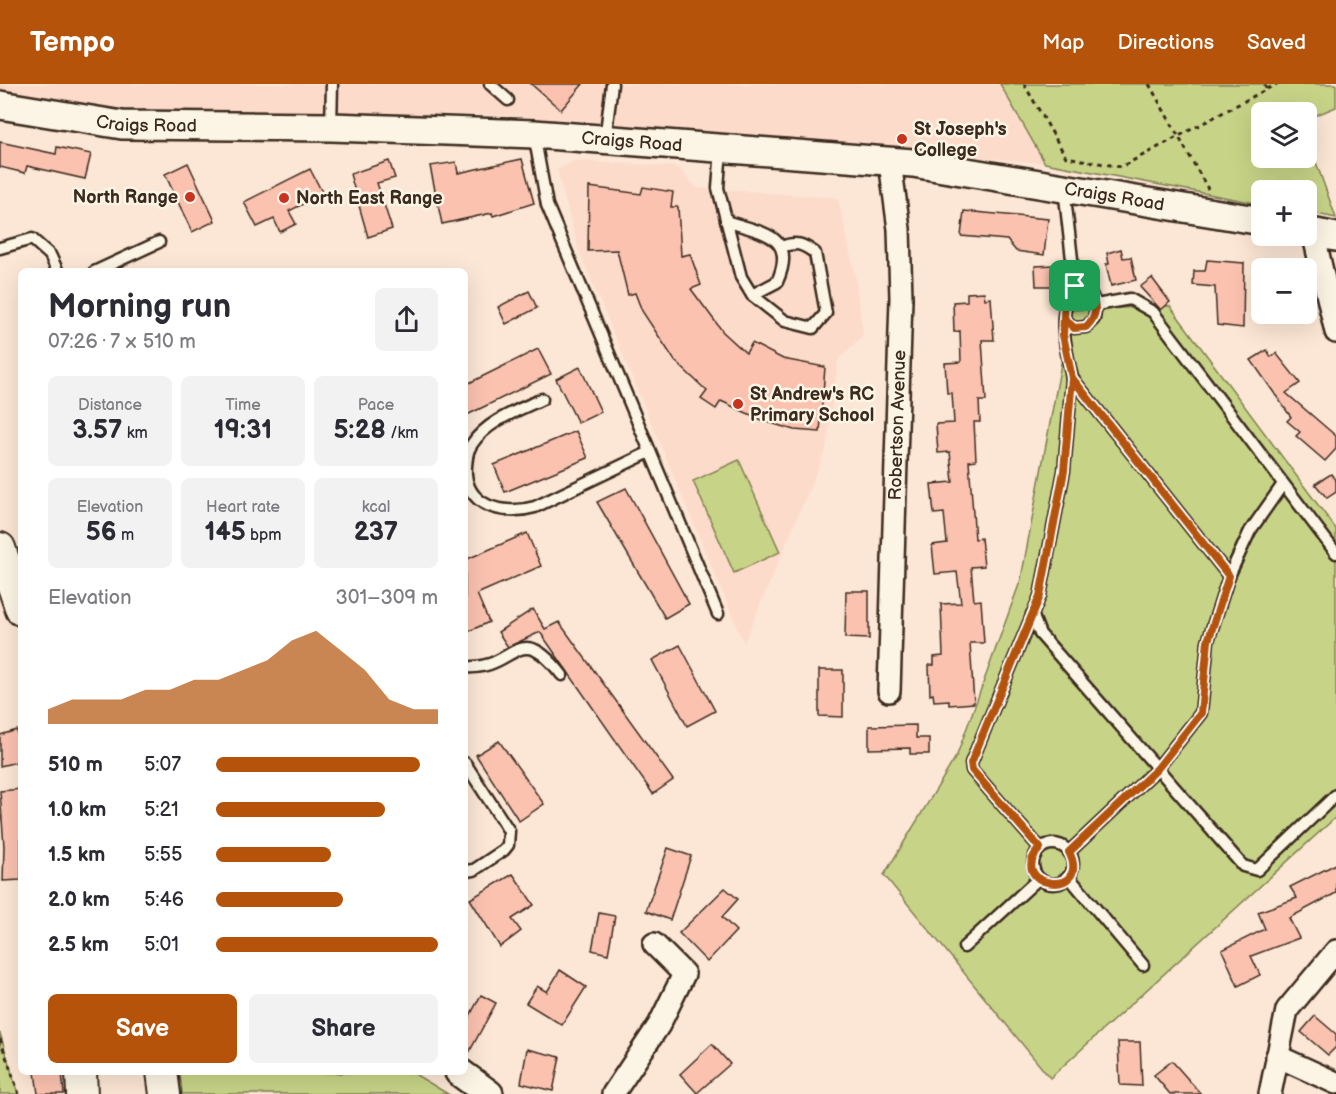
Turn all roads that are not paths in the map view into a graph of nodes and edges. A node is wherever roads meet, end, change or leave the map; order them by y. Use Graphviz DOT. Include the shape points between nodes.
graph roads {
  1 [pos="490,84"];
  2 [pos="612,84"];
  3 [pos="334,85"];
  4 [pos="508,100"];
  5 [pos="0,105"];
  6 [pos="331,127"];
  7 [pos="534,134"];
  8 [pos="605,140"];
  9 [pos="722,148"];
  10 [pos="890,162"];
  11 [pos="1064,187"];
  12 [pos="1251,218"];
  13 [pos="726,221"];
  14 [pos="1319,233"];
  15 [pos="159,242"];
  16 [pos="781,246"];
  17 [pos="0,248"];
  18 [pos="56,268"];
  19 [pos="103,268"];
  20 [pos="1075,286"];
  21 [pos="752,295"];
  22 [pos="1096,305"];
  23 [pos="1064,318"];
  24 [pos="1336,332"];
  25 [pos="1072,378"];
  26 [pos="542,399"];
  27 [pos="468,451"];
  28 [pos="650,452"];
  29 [pos="1283,484"];
  30 [pos="468,485"];
  31 [pos="0,548"];
  32 [pos="1336,554"];
  33 [pos="1229,576"];
  34 [pos="18,599"];
  35 [pos="718,614"];
  36 [pos="1032,614"];
  37 [pos="468,667"];
  38 [pos="562,675"];
  39 [pos="889,691"];
  40 [pos="468,768"];
  41 [pos="1157,769"];
  42 [pos="1336,795"];
  43 [pos="1040,848"];
  44 [pos="1069,852"];
  45 [pos="468,871"];
  46 [pos="1069,877"];
  47 [pos="1038,879"];
  48 [pos="654,944"];
  49 [pos="964,947"];
  50 [pos="1336,951"];
  51 [pos="1143,965"];
  52 [pos="1277,1056"];
  53 [pos="81,1075"];
  54 [pos="162,1075"];
  55 [pos="463,1075"];
  56 [pos="1336,1083"];
  57 [pos="82,1094"];
  58 [pos="165,1094"];
  59 [pos="489,1094"];
  60 [pos="613,1094"];
  61 [pos="1270,1094"];
  1 -- 4 [label="lane"];
  2 -- 8 [label="lane"];
  3 -- 6 [label="lane"];
  5 -- 6 [label="street, Craigs Road" via="122,125"];
  6 -- 7 [label="street, Craigs Road"];
  7 -- 8 [label="street, Craigs Road"];
  7 -- 28 [label="lane" via="547,205"];
  8 -- 9 [label="street, Craigs Road"];
  9 -- 10 [label="street, Craigs Road"];
  9 -- 13 [label="lane" via="718,188"];
  10 -- 11 [label="street, Craigs Road"];
  10 -- 39 [label="street, Robertson Avenue" via="899,230 901,298"];
  11 -- 12 [label="street, Craigs Road"];
  11 -- 20 [label="lane"];
  13 -- 16 [label="lane" via="769,235"];
  13 -- 21 [label="lane" via="741,277"];
  14 -- 24 [label="street"];
  15 -- 19 [label="lane"];
  16 -- 21 [label="lane" via="785,264 777,282"];
  16 -- 21 [label="lane" via="803,245 814,253 826,312 813,328 785,321"];
  17 -- 18 [label="lane" via="32,239 50,255"];
  20 -- 22 [label="lane" via="1091,294"];
  20 -- 23 [label="lane" via="1065,299"];
  22 -- 23 [label="lane" via="1094,319 1086,327 1074,328"];
  22 -- 29 [label="lane" via="1130,299 1153,312"];
  23 -- 25 [label="lane" via="1063,335"];
  25 -- 33 [label="lane"];
  25 -- 36 [label="lane" via="1064,471 1040,596"];
  26 -- 27 [label="lane" via="487,428"];
  28 -- 30 [label="lane" via="518,512 481,502"];
  28 -- 35 [label="lane"];
  29 -- 32 [label="lane"];
  29 -- 33 [label="lane" via="1250,531"];
  31 -- 34 [label="main road"];
  33 -- 41 [label="lane" via="1208,641 1201,713"];
  36 -- 41 [label="lane" via="1040,634"];
  36 -- 43 [label="lane" via="971,763 972,770"];
  37 -- 38 [label="lane" via="485,667 518,650 532,648 546,655"];
  40 -- 45 [label="lane" via="509,831 504,850"];
  41 -- 42 [label="lane" via="1243,866 1257,870"];
  41 -- 44 [label="lane"];
  43 -- 44 [label="lane" via="1052,844"];
  43 -- 47 [label="lane" via="1032,867"];
  44 -- 46 [label="lane" via="1073,864"];
  46 -- 47 [label="lane" via="1051,885"];
  46 -- 51 [label="lane"];
  47 -- 49 [label="lane"];
  48 -- 60 [label="street" via="684,974 658,1025"];
  50 -- 52 [label="street" via="1287,1010"];
  52 -- 56 [label="street"];
  52 -- 61 [label="street"];
  53 -- 57 [label="main road"];
  54 -- 58 [label="main road"];
  55 -- 59 [label="street"];
}
